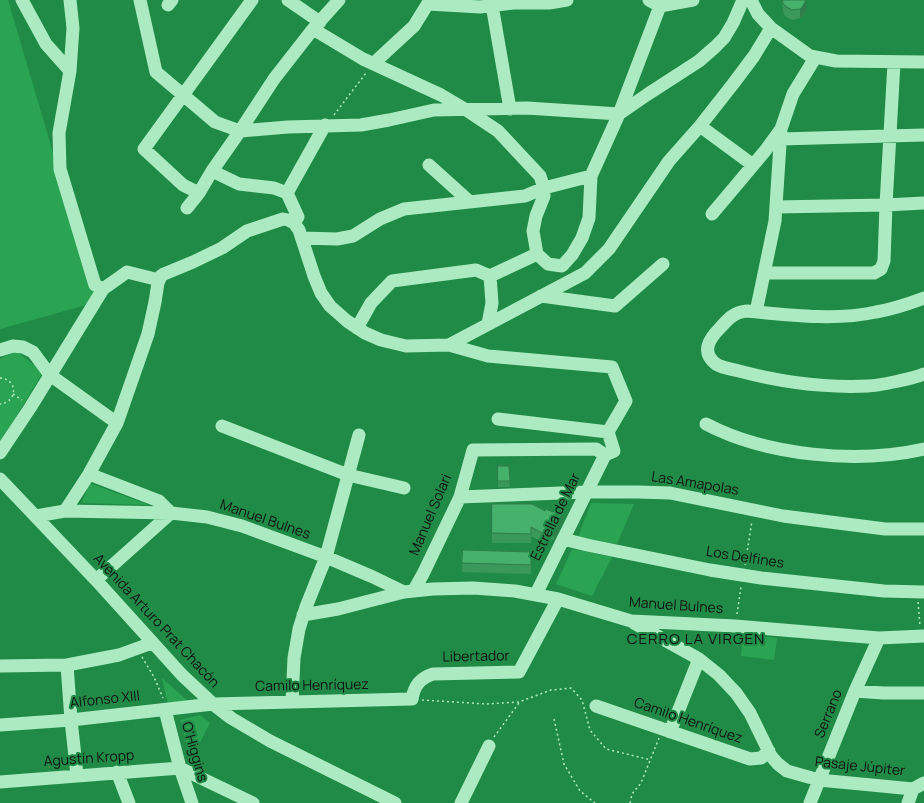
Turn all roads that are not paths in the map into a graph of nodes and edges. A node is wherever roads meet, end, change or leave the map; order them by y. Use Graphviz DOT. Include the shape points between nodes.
graph roads {
  1 [pos="22,0"];
  2 [pos="70,0"];
  3 [pos="140,0"];
  4 [pos="252,0"];
  5 [pos="288,0"];
  6 [pos="339,0"];
  7 [pos="567,0"];
  8 [pos="694,0"];
  9 [pos="743,0"];
  10 [pos="751,0"];
  11 [pos="429,2"];
  12 [pos="655,3"];
  13 [pos="492,5"];
  14 [pos="316,25"];
  15 [pos="771,28"];
  16 [pos="815,58"];
  17 [pos="924,62"];
  18 [pos="374,63"];
  19 [pos="894,63"];
  20 [pos="70,71"];
  21 [pos="184,95"];
  22 [pos="465,109"];
  23 [pos="510,109"];
  24 [pos="619,114"];
  25 [pos="325,125"];
  26 [pos="700,126"];
  27 [pos="240,131"];
  28 [pos="781,134"];
  29 [pos="924,135"];
  30 [pos="889,136"];
  31 [pos="429,165"];
  32 [pos="753,165"];
  33 [pos="212,171"];
  34 [pos="591,176"];
  35 [pos="544,188"];
  36 [pos="199,193"];
  37 [pos="287,193"];
  38 [pos="470,202"];
  39 [pos="924,203"];
  40 [pos="886,205"];
  41 [pos="776,207"];
  42 [pos="187,208"];
  43 [pos="712,214"];
  44 [pos="294,223"];
  45 [pos="302,238"];
  46 [pos="537,254"];
  47 [pos="663,264"];
  48 [pos="765,274"];
  49 [pos="490,276"];
  50 [pos="159,280"];
  51 [pos="103,289"];
  52 [pos="541,296"];
  53 [pos="924,298"];
  54 [pos="756,312"];
  55 [pos="488,324"];
  56 [pos="357,328"];
  57 [pos="449,345"];
  58 [pos="0,350"];
  59 [pos="924,374"];
  60 [pos="50,375"];
  61 [pos="498,419"];
  62 [pos="117,423"];
  63 [pos="706,424"];
  64 [pos="222,426"];
  65 [pos="608,432"];
  66 [pos="359,435"];
  67 [pos="924,449"];
  68 [pos="0,452"];
  69 [pos="604,455"];
  70 [pos="89,474"];
  71 [pos="348,475"];
  72 [pos="0,478"];
  73 [pos="404,488"];
  74 [pos="586,492"];
  75 [pos="460,497"];
  76 [pos="65,511"];
  77 [pos="170,513"];
  78 [pos="36,516"];
  79 [pos="924,529"];
  80 [pos="563,539"];
  81 [pos="326,557"];
  82 [pos="96,580"];
  83 [pos="409,591"];
  84 [pos="921,592"];
  85 [pos="536,594"];
  86 [pos="558,599"];
  87 [pos="303,615"];
  88 [pos="631,621"];
  89 [pos="683,623"];
  90 [pos="922,636"];
  91 [pos="880,638"];
  92 [pos="152,643"];
  93 [pos="676,646"];
  94 [pos="699,659"];
  95 [pos="67,665"];
  96 [pos="0,666"];
  97 [pos="855,691"];
  98 [pos="924,693"];
  99 [pos="412,699"];
  100 [pos="292,702"];
  101 [pos="213,704"];
  102 [pos="596,706"];
  103 [pos="165,710"];
  104 [pos="71,720"];
  105 [pos="0,726"];
  106 [pos="666,731"];
  107 [pos="489,746"];
  108 [pos="768,751"];
  109 [pos="180,768"];
  110 [pos="118,772"];
  111 [pos="77,775"];
  112 [pos="819,780"];
  113 [pos="0,782"];
  114 [pos="918,786"];
  115 [pos="129,803"];
  116 [pos="192,803"];
  117 [pos="253,803"];
  118 [pos="395,803"];
  119 [pos="461,803"];
  120 [pos="810,803"];
  121 [pos="908,803"];
  1 -- 20 [label="street" via="46,44"];
  2 -- 20 [label="street" via="73,28"];
  3 -- 21 [label="street" via="156,72"];
  4 -- 21 [label="street"];
  5 -- 14 [label="street"];
  6 -- 14 [label="street"];
  7 -- 13 [label="street"];
  8 -- 12 [label="street"];
  9 -- 24 [label="street" via="733,23 715,47 689,68"];
  10 -- 15 [label="street" via="758,14"];
  11 -- 13 [label="street" via="480,7"];
  11 -- 18 [label="street" via="414,26"];
  12 -- 24 [label="street"];
  13 -- 23 [label="street"];
  14 -- 18 [label="street" via="350,52"];
  14 -- 27 [label="street" via="274,79"];
  15 -- 16 [label="street"];
  15 -- 26 [label="street" via="754,56"];
  16 -- 19 [label="street"];
  16 -- 28 [label="street" via="793,94"];
  17 -- 19 [label="street"];
  18 -- 22 [label="street" via="442,95"];
  19 -- 30 [label="street"];
  20 -- 51 [label="street" via="59,133 60,169 95,285"];
  21 -- 27 [label="street" via="215,122"];
  21 -- 36 [label="street" via="144,149 183,185"];
  22 -- 23 [label="street"];
  22 -- 25 [label="street" via="434,110 360,125"];
  22 -- 35 [label="street" via="498,131 540,176"];
  23 -- 24 [label="street" via="554,109"];
  24 -- 34 [label="street"];
  25 -- 27 [label="street"];
  25 -- 37 [label="street"];
  26 -- 32 [label="street"];
  26 -- 52 [label="street" via="665,167 609,249 585,272"];
  27 -- 33 [label="street"];
  28 -- 30 [label="street"];
  28 -- 32 [label="street"];
  28 -- 41 [label="street"];
  29 -- 30 [label="street"];
  30 -- 40 [label="street"];
  31 -- 38 [label="street"];
  32 -- 43 [label="street"];
  33 -- 36 [label="street"];
  33 -- 37 [label="street" via="239,184 274,188"];
  34 -- 35 [label="street"];
  34 -- 46 [label="street" via="589,218 572,256 562,266 548,264"];
  35 -- 38 [label="street" via="525,196"];
  35 -- 46 [label="street" via="533,231"];
  36 -- 42 [label="street"];
  37 -- 44 [label="street" via="298,217"];
  38 -- 45 [label="street" via="404,209 380,219 353,236 337,239"];
  39 -- 40 [label="street"];
  40 -- 41 [label="street"];
  40 -- 48 [label="street" via="882,269 874,273"];
  41 -- 48 [label="street"];
  44 -- 45 [label="street"];
  44 -- 50 [label="street" via="283,219 247,231 222,248 164,274"];
  45 -- 56 [label="street" via="314,276 325,299"];
  46 -- 49 [label="street"];
  47 -- 52 [label="street" via="615,306"];
  48 -- 54 [label="street"];
  49 -- 55 [label="street" via="492,303"];
  49 -- 56 [label="street" via="476,270 392,281 371,302"];
  50 -- 51 [label="street" via="128,272"];
  50 -- 62 [label="street" via="148,334"];
  51 -- 60 [label="street"];
  52 -- 55 [label="street"];
  53 -- 54 [label="street" via="876,312 854,315 803,316"];
  54 -- 59 [label="street" via="742,311 734,314 712,336 708,349 716,364 752,375 799,384 869,386"];
  55 -- 57 [label="street"];
  56 -- 57 [label="street" via="381,340 406,346"];
  57 -- 65 [label="street" via="488,356 612,367 626,401"];
  58 -- 60 [label="street" via="13,346 23,347 33,352"];
  60 -- 62 [label="street"];
  60 -- 68 [label="street"];
  61 -- 65 [label="street"];
  62 -- 70 [label="street"];
  63 -- 67 [label="street" via="745,441 809,453 868,456"];
  64 -- 71 [label="street"];
  65 -- 69 [label="street, Estrella de Mar" via="614,451"];
  66 -- 71 [label="street"];
  69 -- 74 [label="street, Estrella de Mar"];
  69 -- 75 [label="street, Manuel Solari" via="596,449 473,450"];
  70 -- 76 [label="street"];
  70 -- 77 [label="street" via="159,501"];
  71 -- 73 [label="street"];
  71 -- 81 [label="street"];
  72 -- 78 [label="street, Avenida Arturo Prat Chacón"];
  74 -- 75 [label="street, Las Amapolas"];
  74 -- 79 [label="street, Las Amapolas" via="670,493 783,516 885,529"];
  74 -- 80 [label="street, Estrella de Mar"];
  75 -- 83 [label="street, Manuel Solari" via="423,574"];
  76 -- 77 [label="street, Manuel Bulnes"];
  76 -- 78 [label="street, Manuel Bulnes"];
  77 -- 81 [label="street, Manuel Bulnes" via="225,521"];
  77 -- 82 [label="street"];
  78 -- 82 [label="street, Avenida Arturo Prat Chacón"];
  80 -- 84 [label="street, Los Delfines" via="710,570 761,578 884,591"];
  80 -- 85 [label="street, Estrella de Mar"];
  81 -- 83 [label="street, Manuel Bulnes"];
  81 -- 87 [label="street"];
  82 -- 92 [label="street, Avenida Arturo Prat Chacón"];
  83 -- 85 [label="street, Manuel Bulnes" via="473,588"];
  83 -- 87 [label="street, Manuel Bulnes"];
  85 -- 86 [label="street, Manuel Bulnes"];
  86 -- 88 [label="street, Manuel Bulnes"];
  86 -- 99 [label="street, Libertador" via="518,672 433,674 418,684"];
  87 -- 100 [label="street" via="294,658"];
  88 -- 89 [label="street, Manuel Bulnes"];
  88 -- 93 [label="street, Pasaje Júpiter"];
  89 -- 91 [label="street, Manuel Bulnes"];
  89 -- 93 [label="street" via="676,634"];
  90 -- 91 [label="street, Manuel Bulnes"];
  91 -- 97 [label="street, Serrano"];
  92 -- 95 [label="street" via="102,659"];
  92 -- 101 [label="street, Avenida Arturo Prat Chacón" via="182,676"];
  93 -- 94 [label="street, Pasaje Júpiter"];
  94 -- 106 [label="street"];
  94 -- 108 [label="street, Pasaje Júpiter" via="736,693 750,713"];
  95 -- 96 [label="street"];
  95 -- 104 [label="street"];
  97 -- 98 [label="street"];
  97 -- 112 [label="street, Serrano"];
  99 -- 100 [label="street, Camilo Henríquez"];
  100 -- 101 [label="street, Camilo Henríquez"];
  101 -- 103 [label="street, Alfonso XIII"];
  101 -- 118 [label="street, Avenida Arturo Prat Chacón" via="270,741"];
  102 -- 106 [label="street, Camilo Henríquez"];
  103 -- 104 [label="street, Alfonso XIII"];
  103 -- 109 [label="street, O'Higgins"];
  104 -- 105 [label="street, Alfonso XIII"];
  104 -- 111 [label="street"];
  106 -- 108 [label="street, Camilo Henríquez" via="750,759 761,758"];
  107 -- 119 [label="street"];
  108 -- 112 [label="street, Pasaje Júpiter" via="774,760 787,770"];
  109 -- 110 [label="street, Agustín Kropp"];
  109 -- 116 [label="street, O'Higgins"];
  109 -- 117 [label="street"];
  110 -- 111 [label="street, Agustín Kropp"];
  110 -- 115 [label="street"];
  111 -- 113 [label="street, Agustín Kropp"];
  112 -- 114 [label="street, Pasaje Júpiter"];
  112 -- 120 [label="street, Serrano"];
  114 -- 121 [label="street"];
}
